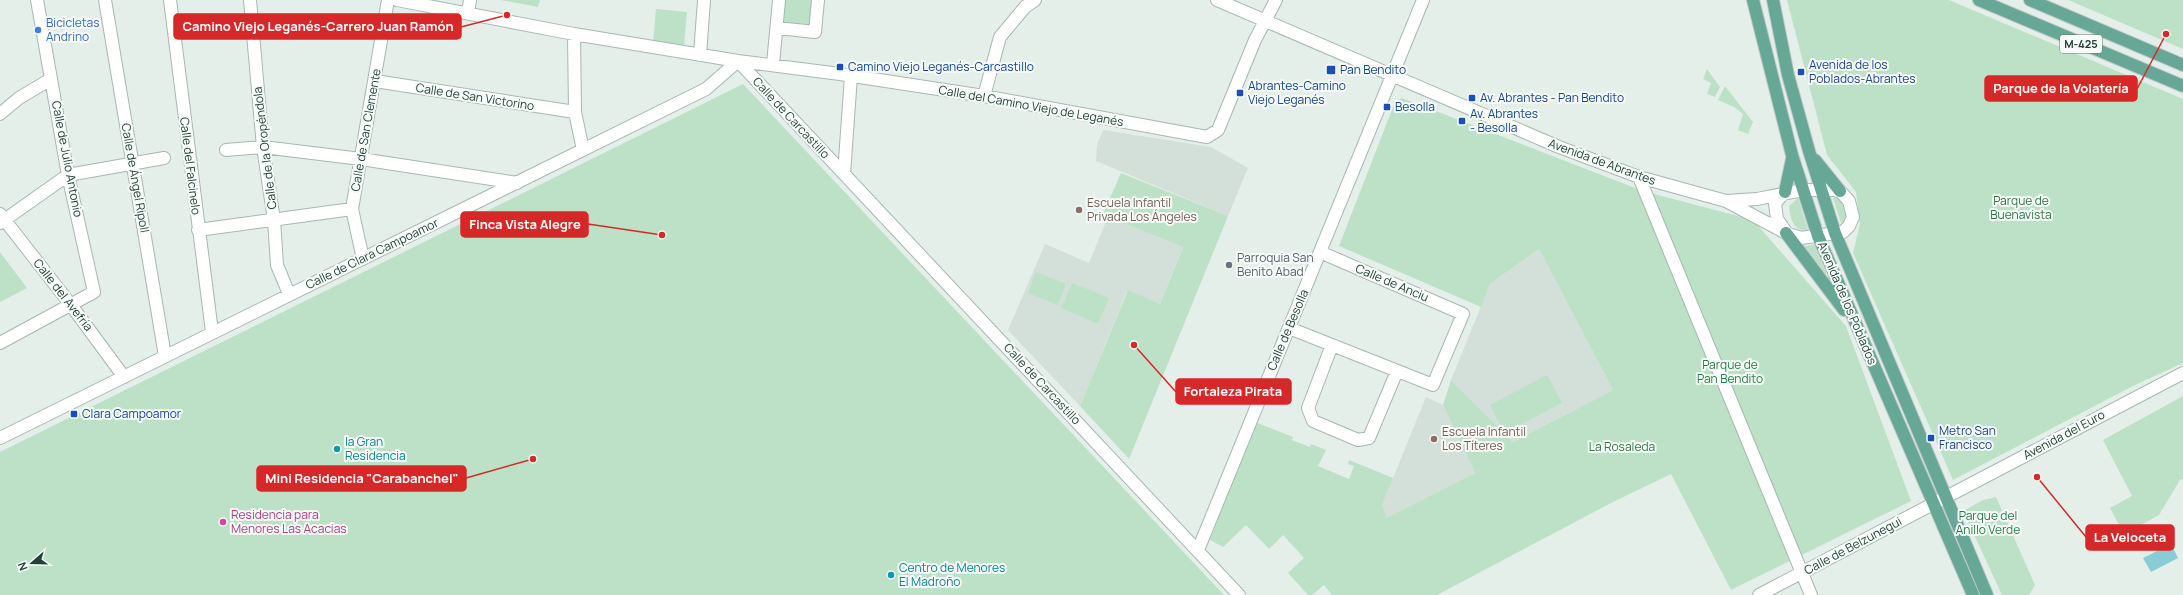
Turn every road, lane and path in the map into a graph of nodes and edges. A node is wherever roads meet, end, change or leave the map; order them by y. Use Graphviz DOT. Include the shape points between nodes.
graph roads {
  1 [pos="37,0"];
  2 [pos="105,0"];
  3 [pos="170,0"];
  4 [pos="250,0"];
  5 [pos="388,0"];
  6 [pos="397,0"];
  7 [pos="470,0"];
  8 [pos="704,0"];
  9 [pos="779,0"];
  10 [pos="818,0"];
  11 [pos="1035,0"];
  12 [pos="1217,0"];
  13 [pos="1276,0"];
  14 [pos="1423,0"];
  15 [pos="1753,0"];
  16 [pos="1773,0"];
  17 [pos="1979,0"];
  18 [pos="2030,0"];
  19 [pos="468,13"];
  20 [pos="1266,21"];
  21 [pos="777,28"];
  22 [pos="574,34"];
  23 [pos="700,55"];
  24 [pos="738,61"];
  25 [pos="773,64"];
  26 [pos="2183,65"];
  27 [pos="1394,75"];
  28 [pos="851,76"];
  29 [pos="51,79"];
  30 [pos="375,81"];
  31 [pos="2183,86"];
  32 [pos="984,96"];
  33 [pos="575,112"];
  34 [pos="0,114"];
  35 [pos="263,147"];
  36 [pos="226,150"];
  37 [pos="583,150"];
  38 [pos="1809,151"];
  39 [pos="1792,156"];
  40 [pos="164,158"];
  41 [pos="361,159"];
  42 [pos="132,163"];
  43 [pos="844,174"];
  44 [pos="68,175"];
  45 [pos="1639,177"];
  46 [pos="516,184"];
  47 [pos="1821,189"];
  48 [pos="1803,190"];
  49 [pos="1840,191"];
  50 [pos="1785,192"];
  51 [pos="1726,201"];
  52 [pos="352,209"];
  53 [pos="2,219"];
  54 [pos="274,220"];
  55 [pos="198,230"];
  56 [pos="1839,232"];
  57 [pos="1786,233"];
  58 [pos="1818,236"];
  59 [pos="1320,252"];
  60 [pos="363,258"];
  61 [pos="289,294"];
  62 [pos="71,305"];
  63 [pos="1289,328"];
  64 [pos="212,332"];
  65 [pos="1862,336"];
  66 [pos="0,343"];
  67 [pos="1332,345"];
  68 [pos="165,356"];
  69 [pos="1397,371"];
  70 [pos="2183,373"];
  71 [pos="124,377"];
  72 [pos="0,438"];
  73 [pos="1946,498"];
  74 [pos="1933,504"];
  75 [pos="1198,550"];
  76 [pos="1801,573"];
  77 [pos="1239,595"];
  78 [pos="1759,595"];
  79 [pos="1811,595"];
  80 [pos="1973,595"];
  81 [pos="1987,595"];
  1 -- 29 [label="street, Calle de Julio Antonio"];
  2 -- 42 [label="street, Calle de Ángel Ripoll"];
  3 -- 55 [label="street, Calle del Falcinelo"];
  4 -- 35 [label="street, Calle de la Oropéndola"];
  5 -- 30 [label="street, Calle de San Clemente"];
  6 -- 19 [label="street, Calle del Camino Viejo de Leganés"];
  7 -- 19 [label="street"];
  8 -- 23 [label="street"];
  9 -- 21 [label="street"];
  10 -- 21 [label="street" via="815,32"];
  11 -- 32 [label="street" via="1000,37"];
  12 -- 20 [label="street, Avenida de Abrantes"];
  13 -- 20 [label="street, Calle del Camino Viejo de Leganés"];
  14 -- 27 [label="street, Calle de Besolla"];
  15 -- 39 [label="main road, Avenida de los Poblados"];
  16 -- 38 [label="main road, Avenida de los Poblados" via="1788,75"];
  17 -- 31 [label="main road, M-425"];
  18 -- 26 [label="main road, M-425"];
  19 -- 22 [label="street, Calle del Camino Viejo de Leganés"];
  20 -- 27 [label="street, Avenida de Abrantes"];
  20 -- 32 [label="street, Calle del Camino Viejo de Leganés" via="1255,40 1218,130 1207,137"];
  21 -- 25 [label="street"];
  22 -- 23 [label="street, Calle del Camino Viejo de Leganés"];
  22 -- 33 [label="street"];
  23 -- 24 [label="street, Calle del Camino Viejo de Leganés"];
  24 -- 25 [label="street, Calle del Camino Viejo de Leganés"];
  24 -- 37 [label="street, Calle de Clara Campoamor" via="706,89"];
  24 -- 43 [label="street, Calle de Carcastillo"];
  25 -- 28 [label="street, Calle del Camino Viejo de Leganés"];
  27 -- 45 [label="street, Avenida de Abrantes" via="1559,147"];
  27 -- 59 [label="street, Calle de Besolla"];
  28 -- 32 [label="street, Calle del Camino Viejo de Leganés"];
  28 -- 43 [label="street, Calle de Carcastillo"];
  29 -- 34 [label="street" via="19,98"];
  29 -- 44 [label="street, Calle de Julio Antonio"];
  30 -- 33 [label="street, Calle de San Victorino"];
  30 -- 41 [label="street, Calle de San Clemente"];
  33 -- 37 [label="street"];
  35 -- 36 [label="street"];
  35 -- 41 [label="street"];
  35 -- 54 [label="street, Calle de la Oropéndola"];
  37 -- 46 [label="street, Calle de Clara Campoamor"];
  38 -- 47 [label="main road, Avenida de los Poblados"];
  38 -- 49 [label="main road" via="1820,169"];
  39 -- 48 [label="main road, Avenida de los Poblados"];
  39 -- 50 [label="main road"];
  40 -- 42 [label="street"];
  41 -- 46 [label="street"];
  41 -- 52 [label="street, Calle de San Clemente"];
  42 -- 44 [label="street"];
  42 -- 68 [label="street, Calle de Ángel Ripoll"];
  43 -- 75 [label="street, Calle de Carcastillo"];
  44 -- 53 [label="street"];
  44 -- 62 [label="street, Calle de Julio Antonio" via="94,292"];
  45 -- 51 [label="street, Avenida de Abrantes"];
  45 -- 76 [label="street"];
  46 -- 60 [label="street, Calle de Clara Campoamor"];
  47 -- 48 [label="street, Avenida de Abrantes"];
  47 -- 49 [label="street, Avenida de Abrantes"];
  47 -- 56 [label="main road, Avenida de los Poblados"];
  48 -- 50 [label="street, Avenida de Abrantes"];
  48 -- 58 [label="main road, Avenida de los Poblados"];
  49 -- 56 [label="street" via="1849,201 1853,217 1849,226"];
  50 -- 51 [label="street, Avenida de Abrantes" via="1757,200"];
  50 -- 57 [label="street" via="1776,203 1777,219"];
  51 -- 57 [label="street, Avenida de Abrantes"];
  52 -- 54 [label="street"];
  52 -- 60 [label="street, Calle de San Clemente"];
  53 -- 62 [label="street, Calle del Avefría"];
  54 -- 55 [label="street"];
  54 -- 61 [label="street, Calle de la Oropéndola" via="278,265"];
  55 -- 64 [label="street, Calle del Falcinelo"];
  56 -- 58 [label="street, Avenida de Abrantes"];
  56 -- 73 [label="main road, Avenida de los Poblados" via="1851,273"];
  57 -- 58 [label="street, Avenida de Abrantes" via="1801,238"];
  57 -- 65 [label="main road"];
  58 -- 65 [label="main road, Avenida de los Poblados"];
  59 -- 63 [label="street, Calle de Besolla"];
  59 -- 69 [label="street, Calle de Anciu" via="1463,314 1433,385"];
  60 -- 61 [label="street, Calle de Clara Campoamor"];
  61 -- 64 [label="street, Calle de Clara Campoamor"];
  62 -- 66 [label="street"];
  62 -- 71 [label="street, Calle del Avefría"];
  63 -- 67 [label="street"];
  63 -- 75 [label="street, Calle de Besolla"];
  64 -- 68 [label="street, Calle de Clara Campoamor"];
  65 -- 74 [label="main road, Avenida de los Poblados"];
  67 -- 69 [label="street"];
  67 -- 69 [label="street" via="1308,408 1313,421 1358,440 1369,438"];
  68 -- 71 [label="street, Calle de Clara Campoamor"];
  70 -- 73 [label="street, Avenida del Euro"];
  71 -- 72 [label="street, Calle de Clara Campoamor"];
  73 -- 74 [label="street, Calle de Belzunegui"];
  73 -- 81 [label="main road, Avenida de los Poblados"];
  74 -- 76 [label="street, Calle de Belzunegui"];
  74 -- 80 [label="main road, Avenida de los Poblados"];
  75 -- 77 [label="street, Calle de Carcastillo"];
  76 -- 78 [label="street, Calle de Belzunegui"];
  76 -- 79 [label="street"];
}
